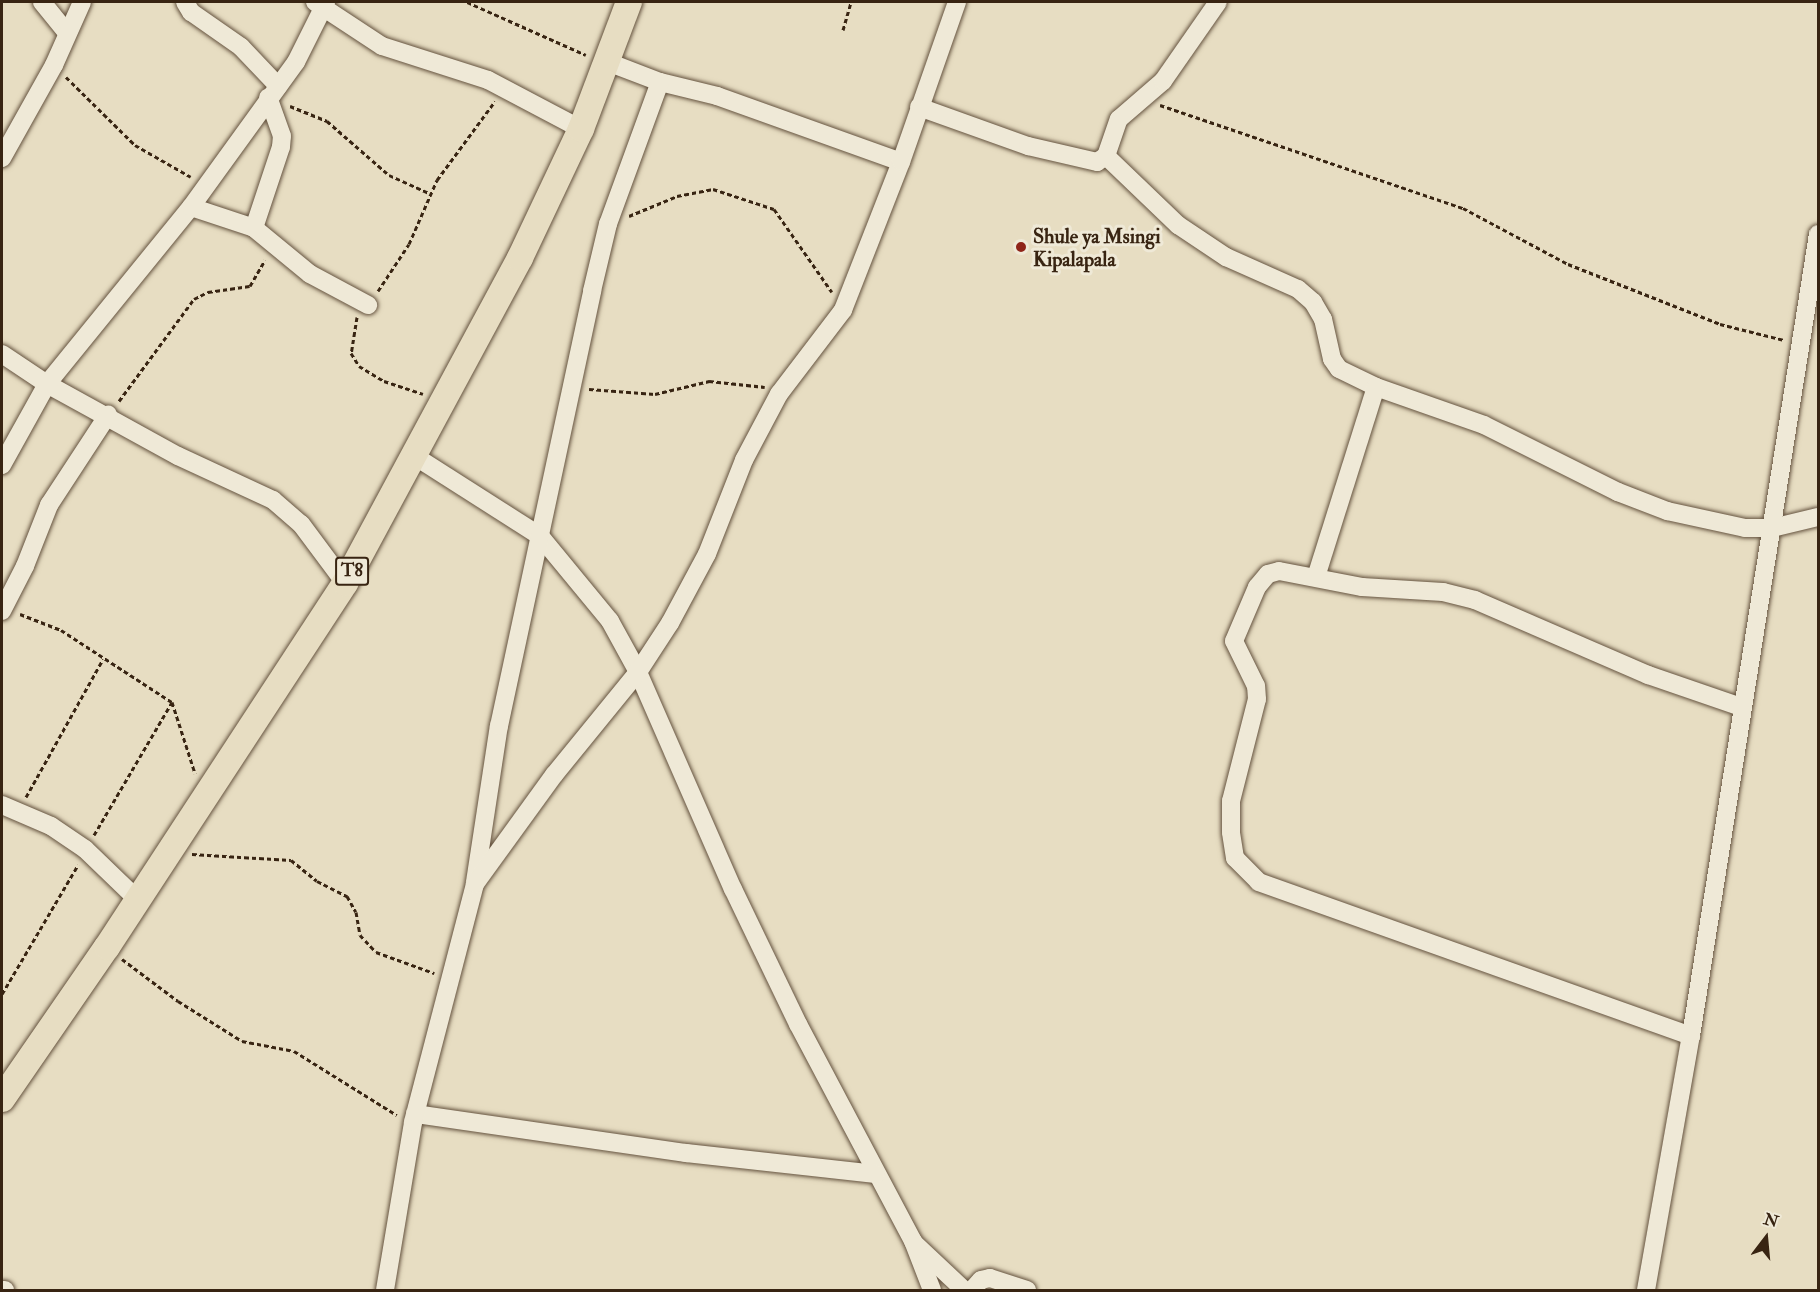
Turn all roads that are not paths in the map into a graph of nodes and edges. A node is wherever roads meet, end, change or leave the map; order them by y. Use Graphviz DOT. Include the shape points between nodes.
graph roads {
  1 [pos="42,2"];
  2 [pos="82,2"];
  3 [pos="185,2"];
  4 [pos="629,2"];
  5 [pos="957,2"];
  6 [pos="1218,2"];
  7 [pos="321,3"];
  8 [pos="67,33"];
  9 [pos="605,61"];
  10 [pos="660,82"];
  11 [pos="273,92"];
  12 [pos="919,107"];
  13 [pos="581,129"];
  14 [pos="1106,156"];
  15 [pos="2,158"];
  16 [pos="901,162"];
  17 [pos="190,207"];
  18 [pos="254,228"];
  19 [pos="1818,234"];
  20 [pos="368,305"];
  21 [pos="2,354"];
  22 [pos="47,384"];
  23 [pos="1376,387"];
  24 [pos="108,415"];
  25 [pos="416,457"];
  26 [pos="2,465"];
  27 [pos="1818,517"];
  28 [pos="1772,528"];
  29 [pos="540,536"];
  30 [pos="1316,577"];
  31 [pos="345,583"];
  32 [pos="3,609"];
  33 [pos="638,672"];
  34 [pos="1741,707"];
  35 [pos="10,808"];
  36 [pos="475,884"];
  37 [pos="137,899"];
  38 [pos="1691,1036"];
  39 [pos="2,1099"];
  40 [pos="414,1118"];
  41 [pos="876,1174"];
  42 [pos="913,1241"];
  43 [pos="385,1290"];
  44 [pos="932,1290"];
  45 [pos="964,1290"];
  46 [pos="972,1290"];
  47 [pos="1027,1290"];
  48 [pos="1646,1290"];
  1 -- 8 [label="street"];
  2 -- 8 [label="street"];
  3 -- 11 [label="street" via="191,12 241,47"];
  4 -- 9 [label="highway, T8"];
  5 -- 12 [label="street"];
  6 -- 14 [label="street" via="1162,81 1119,119"];
  7 -- 11 [label="street" via="296,62"];
  7 -- 13 [label="street" via="382,46 457,68 505,88"];
  8 -- 15 [label="street" via="54,65"];
  9 -- 10 [label="street"];
  9 -- 13 [label="highway, T8"];
  10 -- 16 [label="street" via="717,96"];
  10 -- 29 [label="street" via="608,224"];
  11 -- 17 [label="street"];
  11 -- 18 [label="street" via="281,147"];
  12 -- 14 [label="street" via="1085,162 1097,162"];
  12 -- 16 [label="street"];
  13 -- 25 [label="highway, T8"];
  14 -- 23 [label="street" via="1187,231 1226,257 1298,289 1323,319 1332,359 1339,369"];
  16 -- 33 [label="street" via="843,309 779,394 744,460 707,554"];
  17 -- 18 [label="street"];
  17 -- 22 [label="street"];
  18 -- 20 [label="street" via="310,274"];
  19 -- 28 [label="street"];
  21 -- 22 [label="street"];
  22 -- 24 [label="street"];
  22 -- 26 [label="street"];
  23 -- 28 [label="street" via="1484,425 1643,503 1712,523"];
  23 -- 30 [label="street"];
  24 -- 31 [label="street" via="178,456 273,500 301,524"];
  24 -- 32 [label="street" via="49,505"];
  25 -- 29 [label="street"];
  25 -- 31 [label="highway, T8"];
  27 -- 28 [label="street"];
  28 -- 34 [label="street"];
  29 -- 33 [label="street" via="610,621"];
  29 -- 36 [label="street" via="499,726"];
  30 -- 34 [label="street" via="1362,587 1443,592 1475,600 1648,675"];
  30 -- 38 [label="street" via="1279,571 1268,574 1257,587 1234,641 1256,686 1257,699 1231,801 1235,858 1259,882 1292,896"];
  31 -- 37 [label="highway, T8"];
  33 -- 36 [label="street" via="554,775"];
  33 -- 41 [label="street" via="733,888"];
  34 -- 38 [label="street"];
  35 -- 37 [label="street" via="51,826 85,849"];
  36 -- 40 [label="street"];
  37 -- 39 [label="highway, T8"];
  38 -- 48 [label="street"];
  40 -- 41 [label="street"];
  40 -- 43 [label="street"];
  41 -- 42 [label="street"];
  42 -- 44 [label="street"];
  42 -- 45 [label="street"];
  46 -- 47 [label="street" via="981,1280 990,1278"];
}
